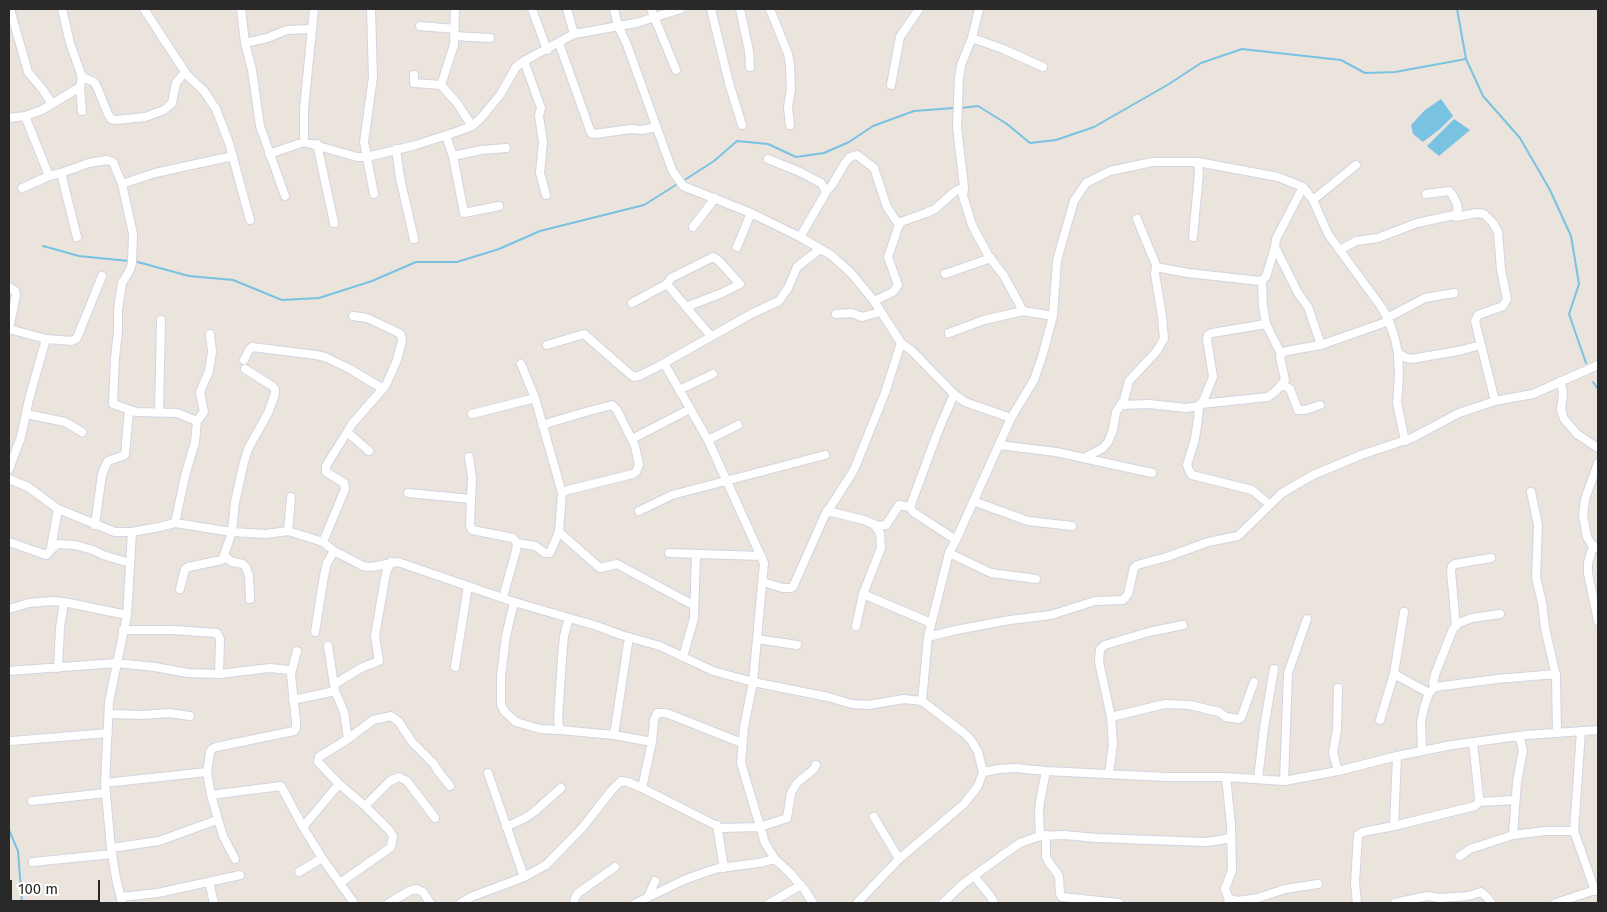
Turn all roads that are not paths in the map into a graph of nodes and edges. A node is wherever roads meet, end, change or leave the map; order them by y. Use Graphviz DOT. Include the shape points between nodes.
graph roads {
  1 [pos="10,9"];
  2 [pos="62,9"];
  3 [pos="144,9"];
  4 [pos="241,9"];
  5 [pos="314,9"];
  6 [pos="372,9"];
  7 [pos="455,9"];
  8 [pos="532,9"];
  9 [pos="567,9"];
  10 [pos="614,9"];
  11 [pos="651,9"];
  12 [pos="680,9"];
  13 [pos="712,9"];
  14 [pos="740,9"];
  15 [pos="770,9"];
  16 [pos="919,9"];
  17 [pos="979,9"];
  18 [pos="654,17"];
  19 [pos="420,26"];
  20 [pos="618,26"];
  21 [pos="312,29"];
  22 [pos="454,32"];
  23 [pos="574,34"];
  24 [pos="490,38"];
  25 [pos="972,38"];
  26 [pos="245,43"];
  27 [pos="559,43"];
  28 [pos="547,50"];
  29 [pos="524,61"];
  30 [pos="750,66"];
  31 [pos="1043,67"];
  32 [pos="676,70"];
  33 [pos="185,72"];
  34 [pos="414,75"];
  35 [pos="82,77"];
  36 [pos="891,85"];
  37 [pos="441,86"];
  38 [pos="80,87"];
  39 [pos="52,104"];
  40 [pos="82,111"];
  41 [pos="25,116"];
  42 [pos="9,118"];
  43 [pos="742,125"];
  44 [pos="790,125"];
  45 [pos="472,126"];
  46 [pos="656,127"];
  47 [pos="446,136"];
  48 [pos="304,142"];
  49 [pos="317,144"];
  50 [pos="506,148"];
  51 [pos="396,149"];
  52 [pos="269,154"];
  53 [pos="233,156"];
  54 [pos="453,156"];
  55 [pos="367,157"];
  56 [pos="768,159"];
  57 [pos="1198,162"];
  58 [pos="1356,165"];
  59 [pos="61,173"];
  60 [pos="49,176"];
  61 [pos="122,184"];
  62 [pos="964,187"];
  63 [pos="1303,187"];
  64 [pos="22,188"];
  65 [pos="826,192"];
  66 [pos="374,194"];
  67 [pos="1426,194"];
  68 [pos="546,195"];
  69 [pos="285,196"];
  70 [pos="716,198"];
  71 [pos="1312,200"];
  72 [pos="500,206"];
  73 [pos="751,213"];
  74 [pos="1454,215"];
  75 [pos="1137,219"];
  76 [pos="250,220"];
  77 [pos="334,223"];
  78 [pos="898,225"];
  79 [pos="693,228"];
  80 [pos="77,237"];
  81 [pos="800,237"];
  82 [pos="1193,237"];
  83 [pos="414,239"];
  84 [pos="737,247"];
  85 [pos="1275,247"];
  86 [pos="820,249"];
  87 [pos="1340,250"];
  88 [pos="991,258"];
  89 [pos="1156,267"];
  90 [pos="945,274"];
  91 [pos="102,276"];
  92 [pos="1262,280"];
  93 [pos="667,284"];
  94 [pos="9,287"];
  95 [pos="1454,293"];
  96 [pos="874,301"];
  97 [pos="632,303"];
  98 [pos="686,307"];
  99 [pos="1023,311"];
  100 [pos="880,312"];
  101 [pos="836,314"];
  102 [pos="353,316"];
  103 [pos="1053,316"];
  104 [pos="1388,319"];
  105 [pos="161,320"];
  106 [pos="1266,324"];
  107 [pos="949,333"];
  108 [pos="210,334"];
  109 [pos="711,336"];
  110 [pos="46,339"];
  111 [pos="901,343"];
  112 [pos="547,345"];
  113 [pos="1321,345"];
  114 [pos="1481,345"];
  115 [pos="1398,353"];
  116 [pos="1281,354"];
  117 [pos="244,360"];
  118 [pos="664,363"];
  119 [pos="521,364"];
  120 [pos="1598,365"];
  121 [pos="245,369"];
  122 [pos="713,374"];
  123 [pos="1560,381"];
  124 [pos="1282,386"];
  125 [pos="383,389"];
  126 [pos="679,390"];
  127 [pos="954,394"];
  128 [pos="535,398"];
  129 [pos="1495,401"];
  130 [pos="1121,405"];
  131 [pos="1200,405"];
  132 [pos="1320,405"];
  133 [pos="690,409"];
  134 [pos="129,410"];
  135 [pos="159,413"];
  136 [pos="26,414"];
  137 [pos="472,414"];
  138 [pos="1011,418"];
  139 [pos="197,421"];
  140 [pos="542,425"];
  141 [pos="738,425"];
  142 [pos="82,432"];
  143 [pos="347,432"];
  144 [pos="632,439"];
  145 [pos="708,440"];
  146 [pos="1405,441"];
  147 [pos="999,445"];
  148 [pos="1598,448"];
  149 [pos="369,451"];
  150 [pos="825,455"];
  151 [pos="469,457"];
  152 [pos="1084,458"];
  153 [pos="1598,463"];
  154 [pos="9,469"];
  155 [pos="1152,473"];
  156 [pos="9,479"];
  157 [pos="728,480"];
  158 [pos="1531,492"];
  159 [pos="562,493"];
  160 [pos="408,494"];
  161 [pos="292,497"];
  162 [pos="471,499"];
  163 [pos="973,501"];
  164 [pos="1269,504"];
  165 [pos="910,506"];
  166 [pos="58,509"];
  167 [pos="639,511"];
  168 [pos="827,511"];
  169 [pos="175,522"];
  170 [pos="96,525"];
  171 [pos="886,525"];
  172 [pos="875,526"];
  173 [pos="1072,526"];
  174 [pos="288,531"];
  175 [pos="132,532"];
  176 [pos="232,532"];
  177 [pos="559,532"];
  178 [pos="880,533"];
  179 [pos="956,540"];
  180 [pos="9,542"];
  181 [pos="324,542"];
  182 [pos="519,545"];
  183 [pos="1596,547"];
  184 [pos="52,548"];
  185 [pos="334,551"];
  186 [pos="669,553"];
  187 [pos="949,553"];
  188 [pos="696,554"];
  189 [pos="224,556"];
  190 [pos="761,556"];
  191 [pos="1491,558"];
  192 [pos="130,562"];
  193 [pos="391,562"];
  194 [pos="1036,579"];
  195 [pos="763,582"];
  196 [pos="468,586"];
  197 [pos="180,589"];
  198 [pos="863,594"];
  199 [pos="503,597"];
  200 [pos="250,599"];
  201 [pos="64,602"];
  202 [pos="514,602"];
  203 [pos="694,607"];
  204 [pos="9,609"];
  205 [pos="1404,612"];
  206 [pos="1500,614"];
  207 [pos="127,615"];
  208 [pos="569,618"];
  209 [pos="1307,618"];
  210 [pos="1598,621"];
  211 [pos="931,623"];
  212 [pos="1183,625"];
  213 [pos="856,626"];
  214 [pos="1456,626"];
  215 [pos="124,630"];
  216 [pos="315,632"];
  217 [pos="629,637"];
  218 [pos="928,637"];
  219 [pos="757,640"];
  220 [pos="797,645"];
  221 [pos="328,646"];
  222 [pos="297,651"];
  223 [pos="683,657"];
  224 [pos="116,663"];
  225 [pos="455,667"];
  226 [pos="58,668"];
  227 [pos="1274,669"];
  228 [pos="9,671"];
  229 [pos="219,674"];
  230 [pos="291,674"];
  231 [pos="1394,674"];
  232 [pos="1556,674"];
  233 [pos="753,682"];
  234 [pos="1254,682"];
  235 [pos="1435,687"];
  236 [pos="334,688"];
  237 [pos="1338,688"];
  238 [pos="1429,693"];
  239 [pos="293,700"];
  240 [pos="922,702"];
  241 [pos="109,714"];
  242 [pos="190,716"];
  243 [pos="1111,717"];
  244 [pos="1380,720"];
  245 [pos="560,730"];
  246 [pos="1598,730"];
  247 [pos="1581,731"];
  248 [pos="108,733"];
  249 [pos="1557,733"];
  250 [pos="614,736"];
  251 [pos="1519,736"];
  252 [pos="348,739"];
  253 [pos="11,741"];
  254 [pos="652,742"];
  255 [pos="1474,742"];
  256 [pos="742,743"];
  257 [pos="1422,751"];
  258 [pos="1397,756"];
  259 [pos="816,765"];
  260 [pos="1046,771"];
  261 [pos="1338,771"];
  262 [pos="207,772"];
  263 [pos="983,772"];
  264 [pos="488,773"];
  265 [pos="1109,773"];
  266 [pos="1226,777"];
  267 [pos="1258,779"];
  268 [pos="1284,781"];
  269 [pos="106,783"];
  270 [pos="339,784"];
  271 [pos="450,786"];
  272 [pos="561,788"];
  273 [pos="642,788"];
  274 [pos="106,793"];
  275 [pos="211,795"];
  276 [pos="1515,800"];
  277 [pos="32,801"];
  278 [pos="1479,802"];
  279 [pos="365,806"];
  280 [pos="874,817"];
  281 [pos="436,818"];
  282 [pos="218,820"];
  283 [pos="717,825"];
  284 [pos="1394,826"];
  285 [pos="303,827"];
  286 [pos="506,827"];
  287 [pos="760,827"];
  288 [pos="1574,831"];
  289 [pos="1043,835"];
  290 [pos="1231,836"];
  291 [pos="1513,836"];
  292 [pos="112,851"];
  293 [pos="1460,856"];
  294 [pos="322,858"];
  295 [pos="235,859"];
  296 [pos="775,859"];
  297 [pos="899,859"];
  298 [pos="33,862"];
  299 [pos="615,867"];
  300 [pos="724,868"];
  301 [pos="299,872"];
  302 [pos="240,875"];
  303 [pos="524,876"];
  304 [pos="974,876"];
  305 [pos="655,881"];
  306 [pos="209,882"];
  307 [pos="340,883"];
  308 [pos="1318,884"];
  309 [pos="801,885"];
  310 [pos="1597,890"];
  311 [pos="648,896"];
  312 [pos="122,900"];
  313 [pos="1428,900"];
  314 [pos="353,901"];
  315 [pos="1066,901"];
  316 [pos="1229,901"];
  317 [pos="214,903"];
  318 [pos="344,903"];
  319 [pos="390,903"];
  320 [pos="430,903"];
  321 [pos="460,903"];
  322 [pos="574,903"];
  323 [pos="636,903"];
  324 [pos="770,903"];
  325 [pos="813,903"];
  326 [pos="858,903"];
  327 [pos="943,903"];
  328 [pos="994,903"];
  329 [pos="1119,903"];
  330 [pos="1357,903"];
  331 [pos="1396,903"];
  332 [pos="1491,903"];
  333 [pos="1556,903"];
  1 -- 39 [label="street" via="28,72"];
  2 -- 35 [label="street"];
  3 -- 33 [label="street"];
  4 -- 26 [label="street"];
  5 -- 21 [label="street"];
  6 -- 55 [label="street" via="373,77 364,142"];
  7 -- 22 [label="street"];
  8 -- 28 [label="street"];
  9 -- 23 [label="street"];
  10 -- 20 [label="street"];
  11 -- 18 [label="street"];
  12 -- 18 [label="street"];
  13 -- 43 [label="street"];
  14 -- 30 [label="street"];
  15 -- 44 [label="street" via="790,64"];
  16 -- 36 [label="street" via="900,37"];
  17 -- 25 [label="street"];
  18 -- 20 [label="street"];
  18 -- 32 [label="street"];
  19 -- 22 [label="street"];
  20 -- 23 [label="street"];
  20 -- 46 [label="street"];
  21 -- 26 [label="street" via="287,30"];
  21 -- 48 [label="street"];
  22 -- 24 [label="street"];
  22 -- 37 [label="street" via="452,52"];
  23 -- 27 [label="street"];
  25 -- 31 [label="street"];
  25 -- 62 [label="street" via="961,65 957,108"];
  26 -- 52 [label="street" via="260,126"];
  27 -- 28 [label="street"];
  27 -- 46 [label="street" via="591,133"];
  28 -- 29 [label="street"];
  29 -- 45 [label="street"];
  29 -- 68 [label="street" via="541,108 543,142 540,173"];
  33 -- 35 [label="street" via="176,83 172,104 164,110 116,120 108,114 94,82"];
  33 -- 53 [label="street" via="212,101"];
  34 -- 37 [label="street" via="414,84"];
  35 -- 38 [label="street"];
  37 -- 45 [label="street"];
  38 -- 39 [label="street"];
  38 -- 40 [label="street"];
  39 -- 41 [label="street"];
  41 -- 42 [label="street"];
  41 -- 60 [label="street"];
  45 -- 47 [label="street"];
  46 -- 70 [label="street" via="672,170 683,186"];
  47 -- 51 [label="street"];
  47 -- 54 [label="street"];
  48 -- 49 [label="street"];
  48 -- 52 [label="street"];
  49 -- 55 [label="street"];
  49 -- 77 [label="street"];
  50 -- 54 [label="street"];
  51 -- 55 [label="street"];
  51 -- 83 [label="street"];
  52 -- 69 [label="street"];
  53 -- 61 [label="street" via="164,170"];
  53 -- 76 [label="street"];
  54 -- 72 [label="street" via="464,213"];
  55 -- 66 [label="street"];
  56 -- 65 [label="street" via="821,183"];
  57 -- 63 [label="street" via="1278,177"];
  57 -- 82 [label="street"];
  57 -- 103 [label="street" via="1152,162 1110,171 1086,183 1074,201 1057,261"];
  58 -- 71 [label="street"];
  59 -- 60 [label="street"];
  59 -- 61 [label="street" via="107,160 113,162"];
  59 -- 80 [label="street"];
  60 -- 64 [label="street"];
  61 -- 134 [label="street" via="133,234 132,264 122,283 118,309 112,401"];
  62 -- 78 [label="street" via="935,208"];
  62 -- 88 [label="street" via="963,196 972,225"];
  63 -- 71 [label="street"];
  63 -- 85 [label="street"];
  65 -- 78 [label="street" via="850,157 857,155 874,168 887,207"];
  65 -- 81 [label="street"];
  67 -- 74 [label="street" via="1449,191 1458,208"];
  70 -- 73 [label="street"];
  70 -- 79 [label="street"];
  71 -- 87 [label="street"];
  73 -- 81 [label="street"];
  73 -- 84 [label="street"];
  74 -- 87 [label="street" via="1417,223 1378,238 1356,241"];
  74 -- 114 [label="street" via="1484,214 1498,232 1501,270 1508,299 1503,306 1476,318"];
  75 -- 89 [label="street"];
  78 -- 96 [label="street" via="888,257 898,285 893,292"];
  81 -- 86 [label="street"];
  85 -- 92 [label="street"];
  85 -- 113 [label="street" via="1308,307"];
  86 -- 96 [label="street" via="852,274"];
  86 -- 109 [label="street" via="797,267 779,301"];
  87 -- 104 [label="street"];
  88 -- 90 [label="street"];
  88 -- 99 [label="street"];
  89 -- 92 [label="street"];
  89 -- 130 [label="street" via="1164,340 1129,381"];
  91 -- 110 [label="street" via="77,338 72,341"];
  92 -- 106 [label="street"];
  93 -- 97 [label="street"];
  93 -- 98 [label="street"];
  93 -- 98 [label="street" via="671,278 713,257 740,284"];
  94 -- 110 [label="street" via="16,295 9,329"];
  95 -- 104 [label="street" via="1425,298"];
  96 -- 100 [label="street"];
  98 -- 109 [label="street"];
  99 -- 103 [label="street"];
  99 -- 107 [label="street"];
  100 -- 101 [label="street" via="862,317 852,313"];
  100 -- 111 [label="street"];
  102 -- 125 [label="street" via="398,332 402,338"];
  103 -- 138 [label="street" via="1034,380"];
  104 -- 113 [label="street"];
  104 -- 115 [label="street"];
  105 -- 135 [label="street"];
  106 -- 116 [label="street"];
  106 -- 131 [label="street" via="1208,335 1213,377"];
  108 -- 139 [label="street" via="209,371 200,392 204,412"];
  109 -- 118 [label="street"];
  110 -- 136 [label="street"];
  111 -- 127 [label="street"];
  111 -- 168 [label="street" via="854,470"];
  112 -- 118 [label="street" via="584,334 634,377"];
  113 -- 116 [label="street"];
  114 -- 115 [label="street" via="1410,359"];
  114 -- 129 [label="street"];
  115 -- 146 [label="street" via="1397,403"];
  116 -- 124 [label="street" via="1285,380"];
  117 -- 125 [label="street" via="252,348 316,355 350,369"];
  118 -- 126 [label="street"];
  119 -- 128 [label="street"];
  120 -- 123 [label="street"];
  121 -- 176 [label="street" via="272,386 275,394 248,449 235,502"];
  122 -- 126 [label="street"];
  123 -- 129 [label="street" via="1533,394"];
  123 -- 148 [label="street" via="1564,419 1577,434"];
  124 -- 131 [label="street" via="1268,396"];
  124 -- 132 [label="street" via="1290,389 1298,410"];
  125 -- 143 [label="street"];
  126 -- 133 [label="street"];
  127 -- 138 [label="street" via="965,402"];
  127 -- 165 [label="street"];
  128 -- 137 [label="street"];
  128 -- 140 [label="street"];
  129 -- 146 [label="street" via="1459,413"];
  130 -- 131 [label="street" via="1186,408"];
  130 -- 152 [label="street" via="1108,442"];
  131 -- 164 [label="street" via="1187,465 1192,475 1252,490"];
  133 -- 144 [label="street"];
  133 -- 145 [label="street"];
  134 -- 135 [label="street"];
  134 -- 170 [label="street" via="126,455 108,461 102,474"];
  135 -- 139 [label="street" via="177,413"];
  136 -- 142 [label="street" via="65,422"];
  136 -- 154 [label="street"];
  138 -- 147 [label="street"];
  139 -- 169 [label="street" via="195,442"];
  140 -- 144 [label="street" via="612,405"];
  140 -- 159 [label="street"];
  141 -- 145 [label="street"];
  143 -- 149 [label="street"];
  143 -- 181 [label="street" via="326,466 326,472 344,483 345,489"];
  144 -- 159 [label="street" via="639,461 636,472"];
  145 -- 157 [label="street"];
  146 -- 164 [label="street" via="1313,475"];
  147 -- 152 [label="street"];
  147 -- 163 [label="street"];
  150 -- 157 [label="street"];
  151 -- 162 [label="street"];
  152 -- 155 [label="street"];
  153 -- 183 [label="street" via="1585,499 1583,516 1587,537"];
  156 -- 166 [label="street" via="28,487"];
  157 -- 167 [label="street" via="672,495"];
  157 -- 190 [label="street"];
  158 -- 232 [label="street" via="1538,525 1536,578"];
  159 -- 177 [label="street"];
  160 -- 162 [label="street"];
  161 -- 174 [label="street"];
  162 -- 182 [label="street" via="472,530 512,538"];
  163 -- 173 [label="street" via="1028,521"];
  163 -- 179 [label="street"];
  164 -- 218 [label="street" via="1238,536 1208,542 1137,565 1123,600 1094,601 1051,615"];
  165 -- 171 [label="street" via="899,505"];
  165 -- 179 [label="street" via="913,512"];
  166 -- 170 [label="street"];
  166 -- 184 [label="street"];
  168 -- 172 [label="street"];
  168 -- 195 [label="street" via="793,587 783,588"];
  169 -- 175 [label="street"];
  169 -- 176 [label="street"];
  170 -- 175 [label="street" via="115,532"];
  171 -- 172 [label="street"];
  171 -- 178 [label="street"];
  172 -- 178 [label="street"];
  174 -- 176 [label="street" via="266,534"];
  174 -- 181 [label="street"];
  175 -- 192 [label="street"];
  176 -- 189 [label="street"];
  177 -- 182 [label="street" via="549,553 534,546"];
  177 -- 203 [label="street" via="600,568 617,564"];
  178 -- 198 [label="street" via="881,548"];
  179 -- 187 [label="street"];
  180 -- 184 [label="street" via="42,554"];
  181 -- 185 [label="street"];
  182 -- 199 [label="street"];
  183 -- 210 [label="street" via="1590,555 1588,573"];
  184 -- 192 [label="street" via="54,545 75,545"];
  185 -- 193 [label="street" via="363,566"];
  185 -- 216 [label="street" via="327,563"];
  186 -- 188 [label="street"];
  187 -- 194 [label="street" via="991,573"];
  187 -- 211 [label="street"];
  188 -- 190 [label="street"];
  188 -- 203 [label="street"];
  189 -- 197 [label="street" via="222,560 185,569"];
  189 -- 200 [label="street" via="247,568"];
  190 -- 195 [label="street"];
  191 -- 214 [label="street" via="1455,564 1451,568"];
  192 -- 207 [label="street"];
  193 -- 196 [label="street"];
  193 -- 236 [label="street" via="375,636 379,661 361,668"];
  195 -- 219 [label="street"];
  196 -- 199 [label="street"];
  196 -- 225 [label="street"];
  198 -- 211 [label="street"];
  198 -- 213 [label="street"];
  199 -- 202 [label="street"];
  201 -- 204 [label="street" via="37,602"];
  201 -- 207 [label="street"];
  201 -- 226 [label="street"];
  202 -- 208 [label="street"];
  202 -- 245 [label="street" via="506,636 501,706 520,724"];
  203 -- 223 [label="street"];
  205 -- 231 [label="street"];
  206 -- 214 [label="street" via="1472,618"];
  207 -- 215 [label="street"];
  208 -- 217 [label="street"];
  208 -- 245 [label="street" via="562,658"];
  209 -- 268 [label="street" via="1288,673"];
  211 -- 218 [label="street"];
  212 -- 243 [label="street" via="1100,648"];
  214 -- 235 [label="street" via="1436,672"];
  215 -- 224 [label="street"];
  215 -- 229 [label="street" via="217,633 220,639"];
  217 -- 223 [label="street"];
  217 -- 250 [label="street"];
  218 -- 240 [label="street"];
  219 -- 220 [label="street"];
  219 -- 233 [label="street"];
  221 -- 236 [label="street"];
  222 -- 230 [label="street"];
  223 -- 233 [label="street" via="713,671"];
  224 -- 226 [label="street"];
  224 -- 229 [label="street"];
  224 -- 241 [label="street"];
  226 -- 228 [label="street"];
  227 -- 267 [label="street"];
  229 -- 230 [label="street" via="270,668 289,670"];
  230 -- 239 [label="street"];
  231 -- 238 [label="street"];
  231 -- 244 [label="street"];
  232 -- 235 [label="street"];
  232 -- 249 [label="street"];
  233 -- 240 [label="street" via="852,704 868,705 904,699"];
  233 -- 256 [label="street"];
  234 -- 243 [label="street" via="1238,719 1190,705 1173,704"];
  235 -- 238 [label="street"];
  236 -- 239 [label="street"];
  236 -- 252 [label="street" via="344,712"];
  237 -- 261 [label="street" via="1333,753"];
  238 -- 257 [label="street" via="1422,717"];
  239 -- 262 [label="street" via="294,731 216,747 210,752"];
  240 -- 263 [label="street" via="972,740"];
  241 -- 242 [label="street"];
  241 -- 248 [label="street"];
  243 -- 265 [label="street" via="1113,744"];
  245 -- 250 [label="street"];
  246 -- 247 [label="street"];
  247 -- 249 [label="street"];
  247 -- 288 [label="street"];
  248 -- 253 [label="street"];
  248 -- 269 [label="street"];
  249 -- 251 [label="street"];
  250 -- 254 [label="street"];
  251 -- 255 [label="street"];
  251 -- 276 [label="street" via="1523,750"];
  252 -- 270 [label="street" via="317,759"];
  252 -- 271 [label="street" via="373,720 394,717"];
  254 -- 256 [label="street" via="654,720 660,712"];
  254 -- 273 [label="street"];
  255 -- 257 [label="street"];
  255 -- 278 [label="street"];
  256 -- 287 [label="street" via="742,770"];
  257 -- 258 [label="street"];
  258 -- 261 [label="street"];
  258 -- 284 [label="street"];
  259 -- 287 [label="street" via="791,793 787,818"];
  260 -- 263 [label="street" via="1015,768"];
  260 -- 265 [label="street"];
  260 -- 289 [label="street" via="1039,812"];
  261 -- 268 [label="street"];
  262 -- 269 [label="street"];
  262 -- 275 [label="street"];
  263 -- 297 [label="street" via="978,786 964,804"];
  264 -- 286 [label="street"];
  265 -- 266 [label="street"];
  266 -- 267 [label="street"];
  266 -- 290 [label="street"];
  267 -- 268 [label="street"];
  269 -- 274 [label="street"];
  270 -- 279 [label="street"];
  270 -- 285 [label="street"];
  272 -- 286 [label="street" via="534,812"];
  273 -- 283 [label="street"];
  273 -- 303 [label="street" via="621,782 546,865"];
  274 -- 277 [label="street"];
  274 -- 292 [label="street"];
  275 -- 282 [label="street"];
  275 -- 285 [label="street" via="281,786"];
  276 -- 278 [label="street"];
  276 -- 291 [label="street"];
  278 -- 284 [label="street" via="1470,808"];
  279 -- 281 [label="street" via="399,777 406,781"];
  279 -- 307 [label="street" via="390,831 393,836 391,847"];
  280 -- 297 [label="street"];
  282 -- 292 [label="street" via="159,841"];
  282 -- 295 [label="street"];
  283 -- 287 [label="street" via="721,828"];
  283 -- 300 [label="street"];
  284 -- 330 [label="street" via="1358,835"];
  285 -- 294 [label="street"];
  286 -- 303 [label="street"];
  287 -- 296 [label="street"];
  288 -- 291 [label="street"];
  288 -- 310 [label="street"];
  289 -- 290 [label="street" via="1206,842"];
  289 -- 304 [label="street" via="1020,843"];
  289 -- 315 [label="street" via="1047,860 1057,872 1060,894"];
  290 -- 316 [label="street" via="1232,870 1225,889"];
  291 -- 293 [label="street" via="1470,849"];
  292 -- 298 [label="street"];
  292 -- 312 [label="street"];
  294 -- 301 [label="street"];
  294 -- 307 [label="street"];
  296 -- 300 [label="street"];
  296 -- 309 [label="street"];
  297 -- 326 [label="street"];
  299 -- 322 [label="street" via="578,893"];
  300 -- 311 [label="street" via="684,880"];
  302 -- 306 [label="street"];
  303 -- 321 [label="street"];
  304 -- 327 [label="street"];
  304 -- 328 [label="street"];
  305 -- 311 [label="street"];
  306 -- 312 [label="street"];
  306 -- 317 [label="street"];
  307 -- 314 [label="street"];
  308 -- 316 [label="street"];
  309 -- 324 [label="street"];
  309 -- 325 [label="street"];
  310 -- 333 [label="street"];
  311 -- 323 [label="street"];
  313 -- 331 [label="street"];
  313 -- 332 [label="street" via="1481,892"];
  314 -- 318 [label="street"];
  315 -- 329 [label="street"];
  319 -- 320 [label="street" via="417,890 423,892"];
}
